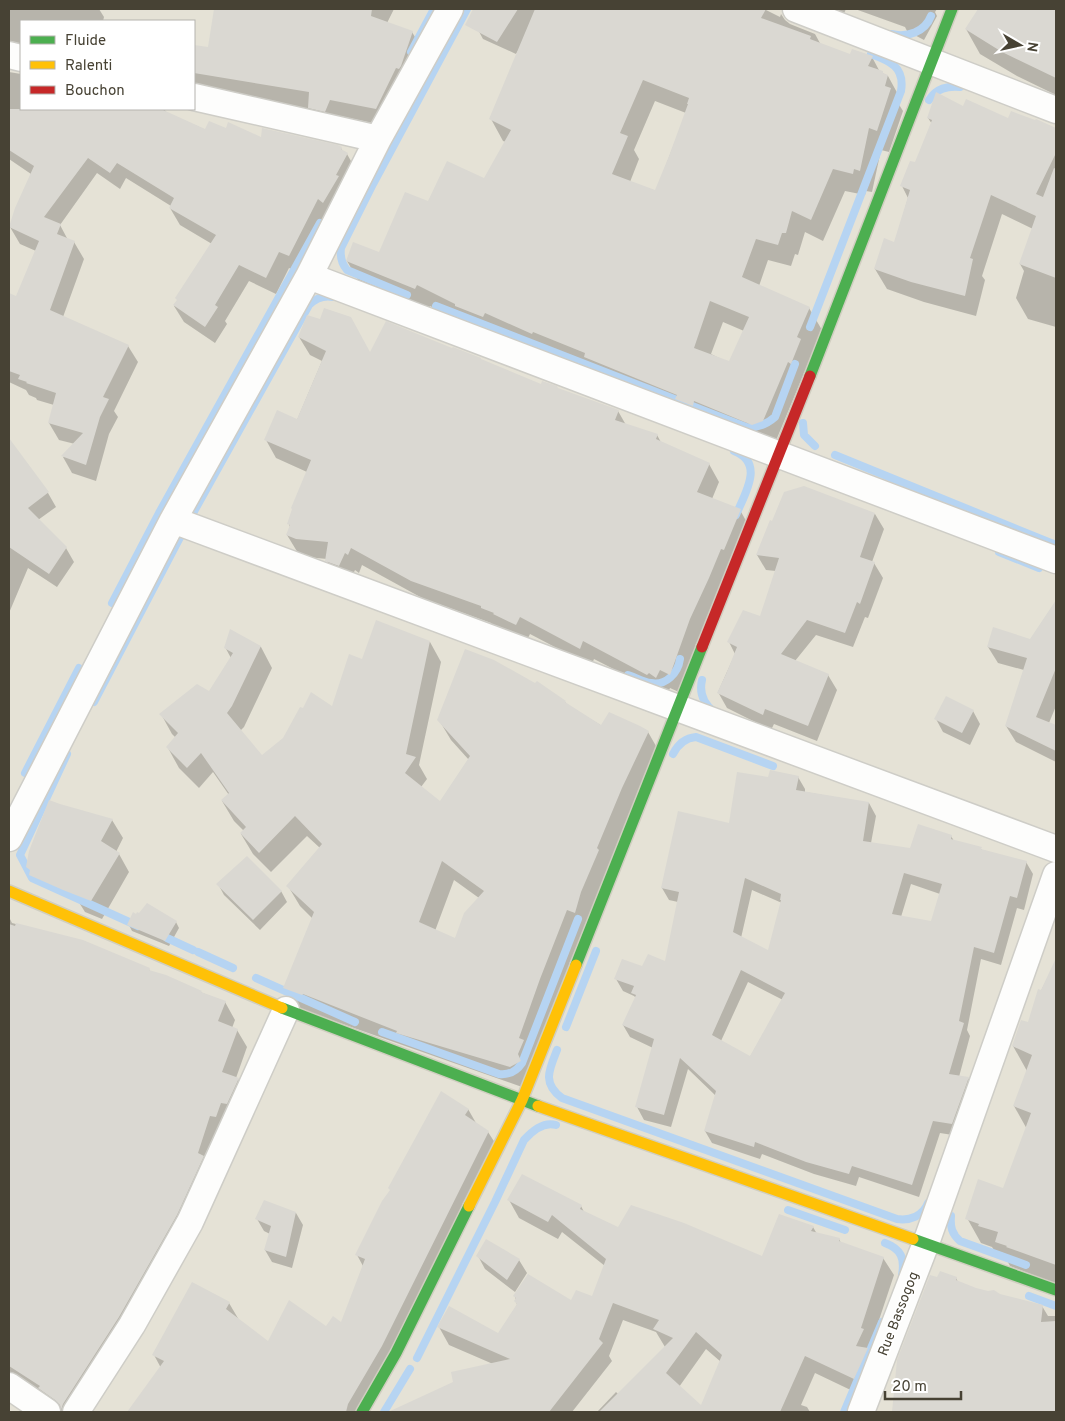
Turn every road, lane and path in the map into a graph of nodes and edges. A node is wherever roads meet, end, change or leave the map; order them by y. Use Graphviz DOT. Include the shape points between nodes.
graph roads {
  1 [pos="450,9"];
  2 [pos="796,9"];
  3 [pos="952,9"];
  4 [pos="932,62"];
  5 [pos="195,97"];
  6 [pos="1056,110"];
  7 [pos="378,139"];
  8 [pos="309,276"];
  9 [pos="779,455"];
  10 [pos="173,520"];
  11 [pos="1056,560"];
  12 [pos="678,708"];
  13 [pos="9,838"];
  14 [pos="1056,849"];
  15 [pos="1056,875"];
  16 [pos="9,891"];
  17 [pos="286,1010"];
  18 [pos="522,1100"];
  19 [pos="926,1243"];
  20 [pos="1056,1290"];
  21 [pos="9,1386"];
  22 [pos="47,1412"];
  23 [pos="76,1412"];
  24 [pos="362,1412"];
  25 [pos="861,1412"];
  1 -- 7 [label="street"];
  2 -- 4 [label="street"];
  3 -- 4 [label="street"];
  4 -- 6 [label="street"];
  4 -- 9 [label="street"];
  5 -- 7 [label="street"];
  7 -- 8 [label="street"];
  8 -- 9 [label="street"];
  8 -- 10 [label="street"];
  9 -- 11 [label="street"];
  9 -- 12 [label="street"];
  10 -- 12 [label="street"];
  10 -- 13 [label="street"];
  12 -- 14 [label="street"];
  12 -- 18 [label="street"];
  15 -- 19 [label="street, Rue Bassogog"];
  16 -- 17 [label="street"];
  17 -- 18 [label="street"];
  17 -- 23 [label="street" via="190,1222 132,1325"];
  18 -- 19 [label="street"];
  18 -- 24 [label="street" via="396,1353"];
  19 -- 20 [label="street"];
  19 -- 25 [label="street, Rue Bassogog"];
  21 -- 22 [label="street"];
}
